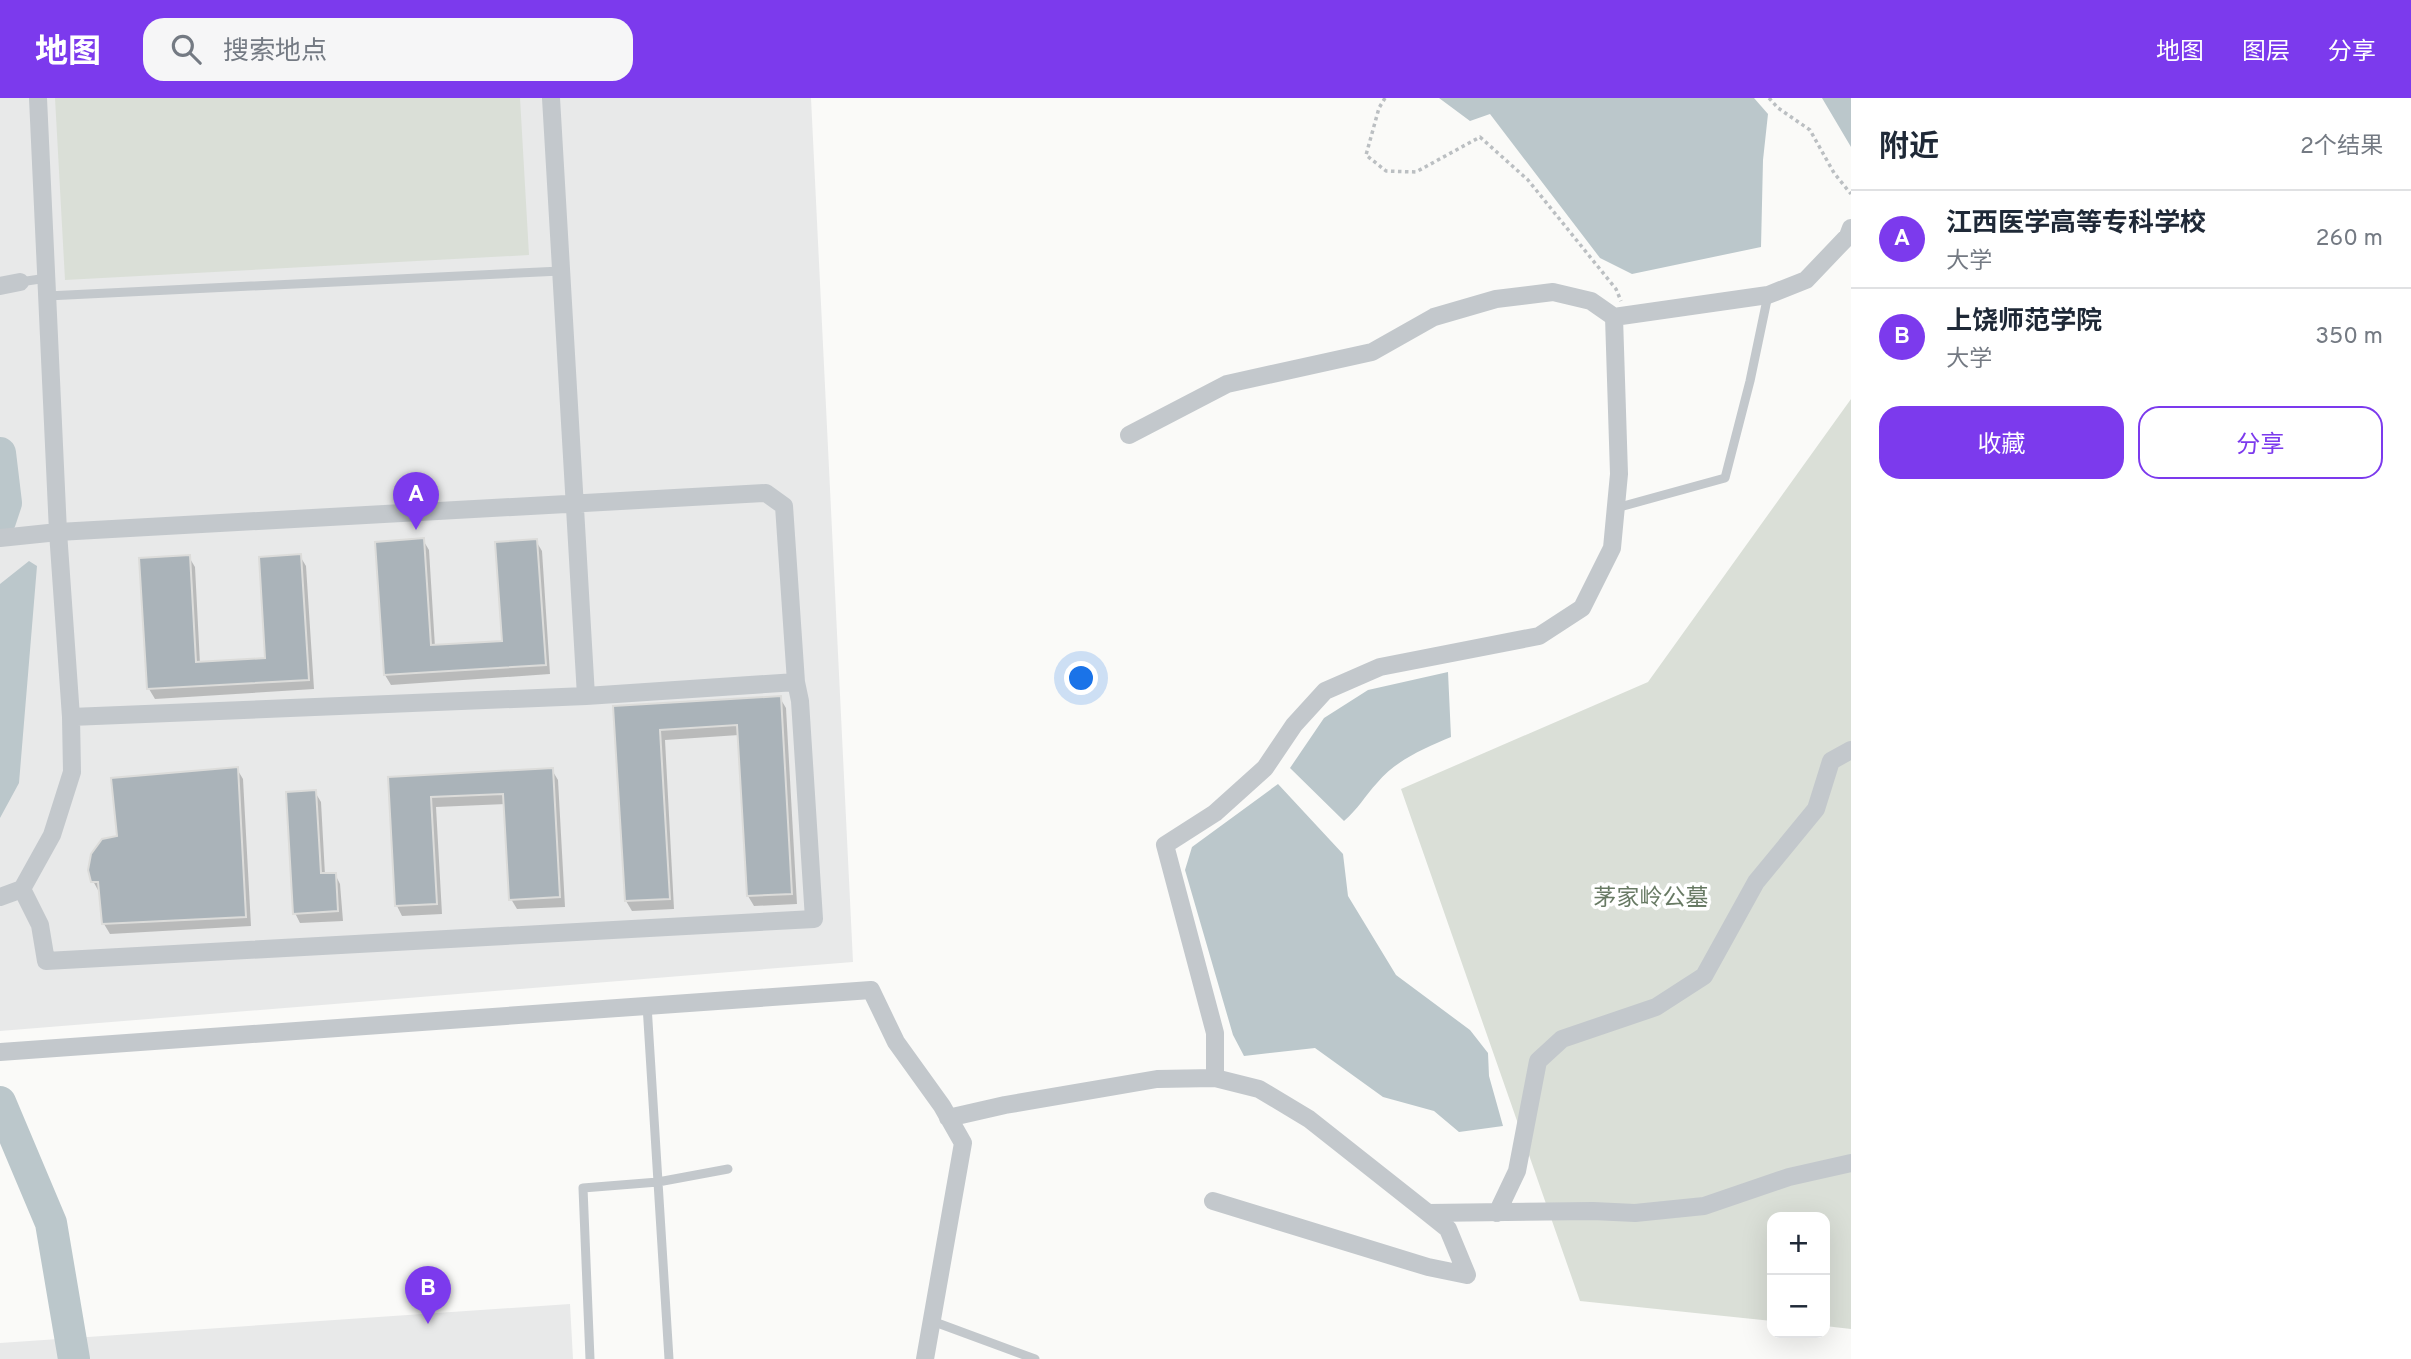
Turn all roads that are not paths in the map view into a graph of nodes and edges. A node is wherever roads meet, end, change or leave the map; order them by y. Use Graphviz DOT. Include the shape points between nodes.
graph roads {
  1 [pos="38,98"];
  2 [pos="551,98"];
  3 [pos="1851,228"];
  4 [pos="561,271"];
  5 [pos="47,278"];
  6 [pos="20,282"];
  7 [pos="0,286"];
  8 [pos="1768,295"];
  9 [pos="47,296"];
  10 [pos="1620,317"];
  11 [pos="1129,435"];
  12 [pos="575,502"];
  13 [pos="1616,508"];
  14 [pos="58,532"];
  15 [pos="0,538"];
  16 [pos="796,682"];
  17 [pos="586,696"];
  18 [pos="71,717"];
  19 [pos="1851,750"];
  20 [pos="22,890"];
  21 [pos="0,897"];
  22 [pos="647,1006"];
  23 [pos="0,1052"];
  24 [pos="1215,1078"];
  25 [pos="948,1118"];
  26 [pos="1851,1163"];
  27 [pos="728,1169"];
  28 [pos="658,1182"];
  29 [pos="1213,1200"];
  30 [pos="1428,1213"];
  31 [pos="1497,1213"];
  32 [pos="932,1321"];
  33 [pos="590,1359"];
  34 [pos="669,1359"];
  35 [pos="925,1359"];
  36 [pos="1035,1359"];
  1 -- 5 [label="street"];
  2 -- 4 [label="street"];
  3 -- 8 [label="street" via="1806,280"];
  4 -- 9 [label="lane"];
  4 -- 12 [label="street"];
  5 -- 6 [label="lane"];
  5 -- 9 [label="street"];
  6 -- 7 [label="street"];
  8 -- 10 [label="street"];
  8 -- 13 [label="lane" via="1725,478"];
  9 -- 14 [label="street"];
  10 -- 11 [label="street" via="1591,301 1553,292 1496,299 1434,317 1372,352 1227,384"];
  10 -- 13 [label="street"];
  12 -- 14 [label="street"];
  12 -- 16 [label="street" via="766,493 784,506"];
  12 -- 17 [label="street"];
  13 -- 24 [label="street" via="1612,548 1582,608 1539,636 1380,667 1325,691 1294,725 1265,768 1215,813 1165,845 1215,1033"];
  14 -- 15 [label="street"];
  14 -- 18 [label="street"];
  16 -- 17 [label="street"];
  16 -- 20 [label="street" via="814,919 46,961 40,925"];
  17 -- 18 [label="street"];
  18 -- 20 [label="street" via="72,772 52,835"];
  19 -- 31 [label="street" via="1831,761 1816,810 1756,882 1704,976 1656,1007 1562,1039 1538,1061 1517,1171"];
  20 -- 21 [label="street"];
  22 -- 23 [label="street"];
  22 -- 25 [label="street" via="871,990 895,1042"];
  22 -- 28 [label="lane"];
  24 -- 25 [label="street" via="1157,1079"];
  24 -- 30 [label="street" via="1259,1089 1309,1119"];
  25 -- 32 [label="street" via="963,1143"];
  26 -- 31 [label="street" via="1789,1177 1704,1206 1635,1213"];
  27 -- 28 [label="lane"];
  28 -- 33 [label="lane" via="583,1188"];
  28 -- 34 [label="lane"];
  29 -- 30 [label="street" via="1467,1275 1448,1229"];
  30 -- 31 [label="street"];
  32 -- 35 [label="street"];
  32 -- 36 [label="lane"];
}
